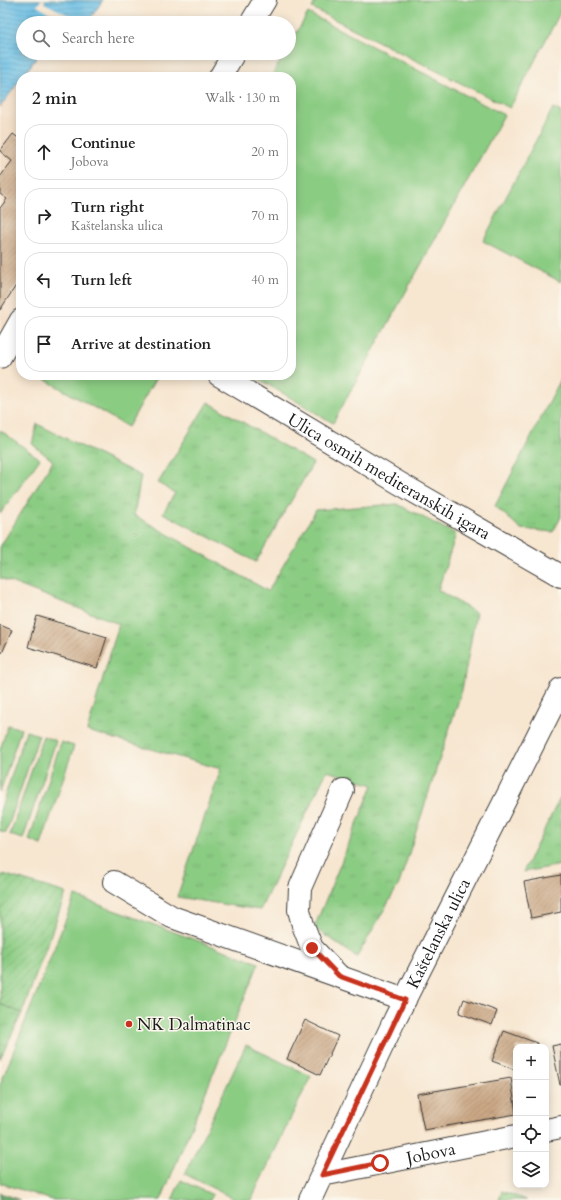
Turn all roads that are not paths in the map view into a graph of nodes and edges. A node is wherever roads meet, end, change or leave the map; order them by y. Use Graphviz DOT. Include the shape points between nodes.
graph roads {
  1 [pos="265,0"];
  2 [pos="255,16"];
  3 [pos="230,60"];
  4 [pos="223,72"];
  5 [pos="16,329"];
  6 [pos="0,358"];
  7 [pos="227,380"];
  8 [pos="558,568"];
  9 [pos="561,689"];
  10 [pos="343,790"];
  11 [pos="114,882"];
  12 [pos="339,976"];
  13 [pos="405,1000"];
  14 [pos="561,1127"];
  15 [pos="549,1129"];
  16 [pos="513,1137"];
  17 [pos="322,1175"];
  18 [pos="310,1200"];
  1 -- 2 [label="street"];
  3 -- 4 [label="street"];
  5 -- 6 [label="street"];
  7 -- 8 [label="street, Ulica osmih mediteranskih igara" via="399,484"];
  9 -- 13 [label="street, Kaštelanska ulica"];
  10 -- 12 [label="street" via="300,888 299,910 312,948"];
  11 -- 12 [label="street" via="172,917"];
  12 -- 13 [label="street"];
  13 -- 17 [label="street, Kaštelanska ulica"];
  14 -- 15 [label="street"];
  16 -- 17 [label="street, Jobova"];
  17 -- 18 [label="street, Kaštelanska ulica"];
}
